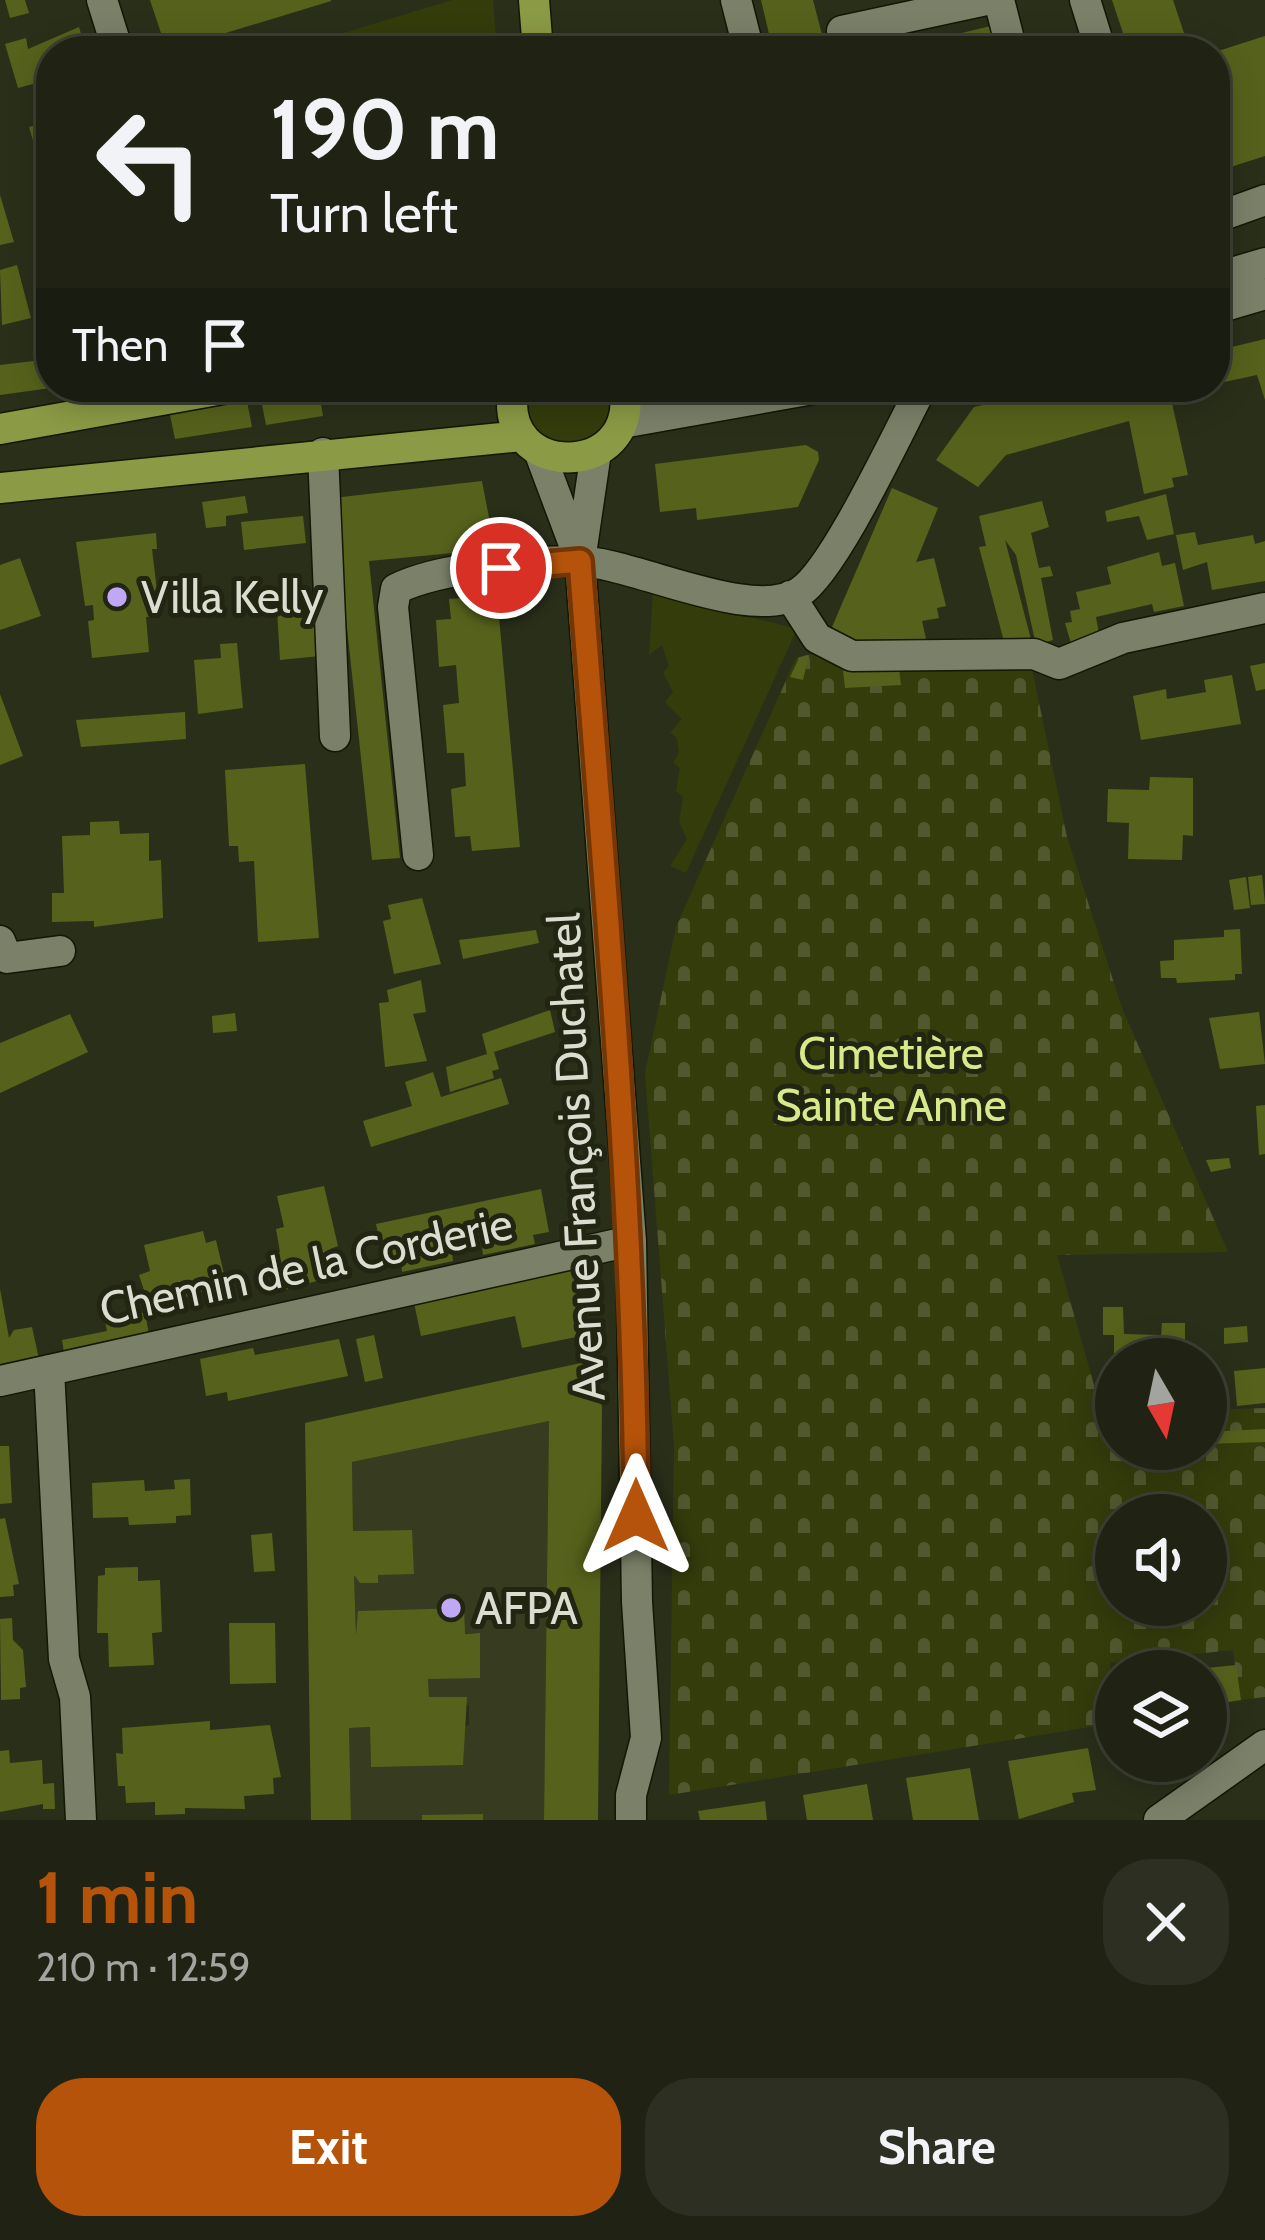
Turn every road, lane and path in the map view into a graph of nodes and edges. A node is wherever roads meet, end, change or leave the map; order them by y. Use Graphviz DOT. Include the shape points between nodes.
graph roads {
  1 [pos="102,0"];
  2 [pos="534,0"];
  3 [pos="736,0"];
  4 [pos="986,0"];
  5 [pos="999,0"];
  6 [pos="1085,0"];
  7 [pos="842,32"];
  8 [pos="113,36"];
  9 [pos="537,36"];
  10 [pos="744,36"];
  11 [pos="1008,36"];
  12 [pos="1096,36"];
  13 [pos="1265,200"];
  14 [pos="1230,213"];
  15 [pos="1265,263"];
  16 [pos="1230,274"];
  17 [pos="1265,294"];
  18 [pos="1230,304"];
  19 [pos="150,402"];
  20 [pos="514,402"];
  21 [pos="623,402"];
  22 [pos="737,402"];
  23 [pos="914,402"];
  24 [pos="622,422"];
  25 [pos="0,429"];
  26 [pos="531,443"];
  27 [pos="596,452"];
  28 [pos="322,453"];
  29 [pos="0,488"];
  30 [pos="580,561"];
  31 [pos="790,596"];
  32 [pos="1265,608"];
  33 [pos="334,736"];
  34 [pos="418,855"];
  35 [pos="0,941"];
  36 [pos="60,951"];
  37 [pos="631,1241"];
  38 [pos="49,1370"];
  39 [pos="0,1381"];
  40 [pos="1265,1745"];
  41 [pos="81,1820"];
  42 [pos="632,1820"];
  43 [pos="1159,1820"];
  1 -- 8 [label="street"];
  2 -- 9 [label="main road"];
  3 -- 10 [label="street"];
  4 -- 7 [label="street"];
  5 -- 11 [label="street"];
  6 -- 12 [label="street"];
  13 -- 14 [label="street"];
  15 -- 16 [label="street"];
  17 -- 18 [label="street"];
  19 -- 25 [label="main road"];
  20 -- 26 [label="main road" via="514,419"];
  21 -- 24 [label="main road"];
  22 -- 24 [label="street"];
  23 -- 31 [label="street" via="825,563"];
  24 -- 27 [label="main road"];
  26 -- 27 [label="main road" via="558,458"];
  26 -- 28 [label="main road"];
  26 -- 30 [label="street, Avenue François Duchatel"];
  27 -- 30 [label="street, Avenue François Duchatel"];
  28 -- 29 [label="main road"];
  28 -- 33 [label="street"];
  30 -- 31 [label="street" via="769,603"];
  30 -- 34 [label="street" via="422,576 396,589"];
  30 -- 37 [label="street, Avenue François Duchatel"];
  31 -- 32 [label="street" via="817,638 852,656 1034,654 1059,664 1123,638"];
  35 -- 36 [label="street" via="7,958"];
  37 -- 38 [label="street, Chemin de la Corderie"];
  37 -- 42 [label="street, Avenue François Duchatel" via="646,1738"];
  38 -- 39 [label="street, Chemin de la Corderie"];
  38 -- 41 [label="street"];
  40 -- 43 [label="street"];
}
